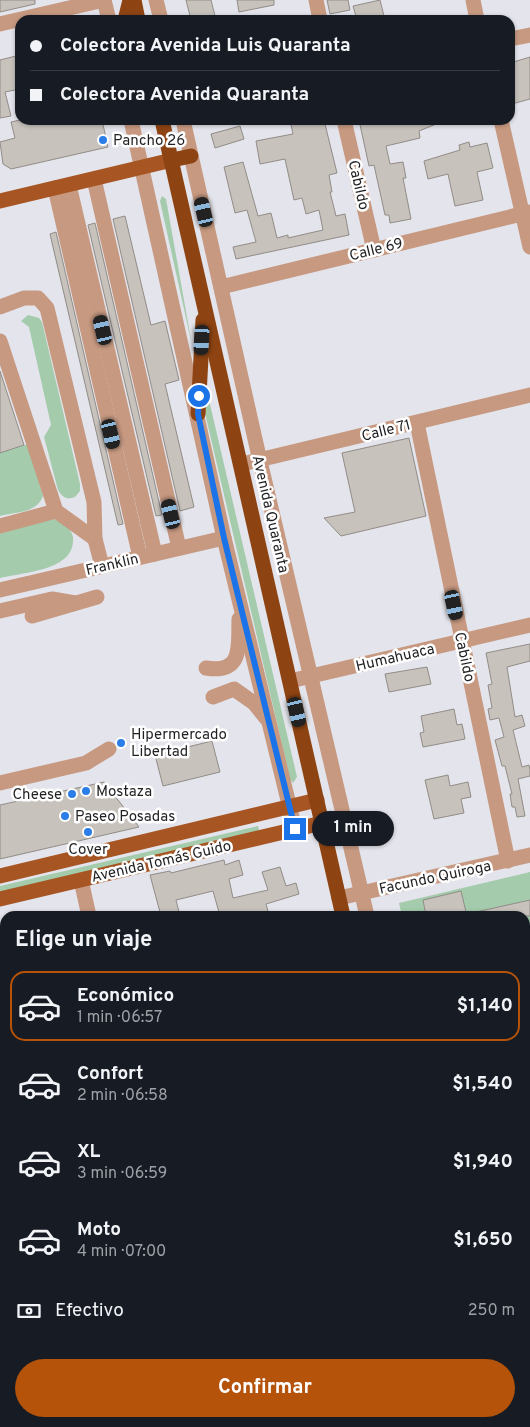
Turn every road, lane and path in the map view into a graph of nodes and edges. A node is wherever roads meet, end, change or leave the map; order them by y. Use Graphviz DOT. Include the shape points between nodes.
graph roads {
  1 [pos="104,0"];
  2 [pos="132,0"];
  3 [pos="156,0"];
  4 [pos="316,0"];
  5 [pos="473,0"];
  6 [pos="39,15"];
  7 [pos="108,15"];
  8 [pos="127,15"];
  9 [pos="136,15"];
  10 [pos="160,15"];
  11 [pos="319,15"];
  12 [pos="476,15"];
  13 [pos="15,21"];
  14 [pos="0,24"];
  15 [pos="530,35"];
  16 [pos="515,38"];
  17 [pos="132,125"];
  18 [pos="163,125"];
  19 [pos="184,125"];
  20 [pos="345,125"];
  21 [pos="502,125"];
  22 [pos="192,156"];
  23 [pos="172,160"];
  24 [pos="142,167"];
  25 [pos="94,179"];
  26 [pos="62,187"];
  27 [pos="0,201"];
  28 [pos="526,213"];
  29 [pos="530,247"];
  30 [pos="374,250"];
  31 [pos="221,287"];
  32 [pos="204,304"];
  33 [pos="0,307"];
  34 [pos="0,340"];
  35 [pos="530,395"];
  36 [pos="198,414"];
  37 [pos="417,423"];
  38 [pos="260,461"];
  39 [pos="242,464"];
  40 [pos="56,511"];
  41 [pos="0,526"];
  42 [pos="224,538"];
  43 [pos="95,539"];
  44 [pos="179,548"];
  45 [pos="147,556"];
  46 [pos="102,566"];
  47 [pos="0,590"];
  48 [pos="97,597"];
  49 [pos="240,602"];
  50 [pos="75,603"];
  51 [pos="0,611"];
  52 [pos="32,616"];
  53 [pos="530,625"];
  54 [pos="462,641"];
  55 [pos="206,668"];
  56 [pos="310,676"];
  57 [pos="290,681"];
  58 [pos="213,697"];
  59 [pos="269,722"];
  60 [pos="109,750"];
  61 [pos="0,783"];
  62 [pos="317,800"];
  63 [pos="289,806"];
  64 [pos="322,823"];
  65 [pos="295,829"];
  66 [pos="530,855"];
  67 [pos="508,861"];
  68 [pos="0,876"];
  69 [pos="81,880"];
  70 [pos="362,893"];
  71 [pos="339,898"];
  72 [pos="0,899"];
  73 [pos="88,911"];
  74 [pos="342,911"];
  75 [pos="366,911"];
  1 -- 6 [label="street"];
  1 -- 7 [label="street"];
  2 -- 8 [label="highway"];
  2 -- 9 [label="highway"];
  3 -- 10 [label="street"];
  4 -- 11 [label="street"];
  5 -- 12 [label="street"];
  13 -- 14 [label="street"];
  15 -- 16 [label="street"];
  17 -- 24 [label="street"];
  18 -- 23 [label="highway, Avenida Quaranta"];
  19 -- 22 [label="street"];
  20 -- 30 [label="street, Cabildo"];
  21 -- 28 [label="street"];
  22 -- 23 [label="highway"];
  22 -- 31 [label="street"];
  23 -- 24 [label="main road"];
  23 -- 32 [label="highway, Avenida Quaranta"];
  24 -- 25 [label="main road"];
  24 -- 36 [label="street"];
  25 -- 26 [label="main road"];
  25 -- 44 [label="street"];
  26 -- 27 [label="main road"];
  26 -- 45 [label="street"];
  28 -- 29 [label="street"];
  28 -- 30 [label="street, Calle 69"];
  30 -- 31 [label="street, Calle 69"];
  31 -- 38 [label="street"];
  32 -- 36 [label="highway"];
  32 -- 39 [label="highway, Avenida Quaranta"];
  33 -- 43 [label="street" via="24,298 38,298 47,308 94,502"];
  34 -- 40 [label="street"];
  35 -- 37 [label="street, Calle 71"];
  36 -- 42 [label="street"];
  37 -- 38 [label="street, Calle 71"];
  37 -- 54 [label="street, Cabildo"];
  38 -- 39 [label="street, Calle 71"];
  38 -- 56 [label="street"];
  39 -- 57 [label="highway, Avenida Quaranta"];
  40 -- 41 [label="street"];
  40 -- 43 [label="street"];
  42 -- 44 [label="street, Franklin"];
  42 -- 49 [label="street"];
  43 -- 46 [label="street"];
  44 -- 45 [label="street, Franklin"];
  45 -- 46 [label="street, Franklin"];
  46 -- 47 [label="street, Franklin"];
  48 -- 50 [label="street"];
  49 -- 55 [label="street" via="234,662 216,670"];
  49 -- 59 [label="street"];
  50 -- 51 [label="street" via="52,599"];
  50 -- 52 [label="street"];
  53 -- 54 [label="street, Humahuaca"];
  54 -- 56 [label="street, Humahuaca"];
  54 -- 67 [label="street, Cabildo"];
  56 -- 57 [label="street, Humahuaca"];
  56 -- 70 [label="street"];
  57 -- 62 [label="highway, Avenida Quaranta"];
  58 -- 59 [label="street" via="234,689 254,703"];
  59 -- 63 [label="street"];
  60 -- 61 [label="street" via="86,764"];
  62 -- 63 [label="main road, Avenida Tomás Guido"];
  62 -- 64 [label="highway, Avenida Quaranta"];
  63 -- 65 [label="street"];
  63 -- 68 [label="main road, Avenida Tomás Guido"];
  64 -- 65 [label="main road, Avenida Tomás Guido"];
  64 -- 71 [label="highway, Avenida Quaranta"];
  65 -- 69 [label="main road, Avenida Tomás Guido"];
  66 -- 67 [label="street, Facundo Quiroga"];
  67 -- 70 [label="street, Facundo Quiroga"];
  69 -- 72 [label="main road, Avenida Tomás Guido"];
  69 -- 73 [label="street"];
  70 -- 71 [label="street, Facundo Quiroga"];
  70 -- 75 [label="street"];
  71 -- 74 [label="highway, Avenida Quaranta"];
}
